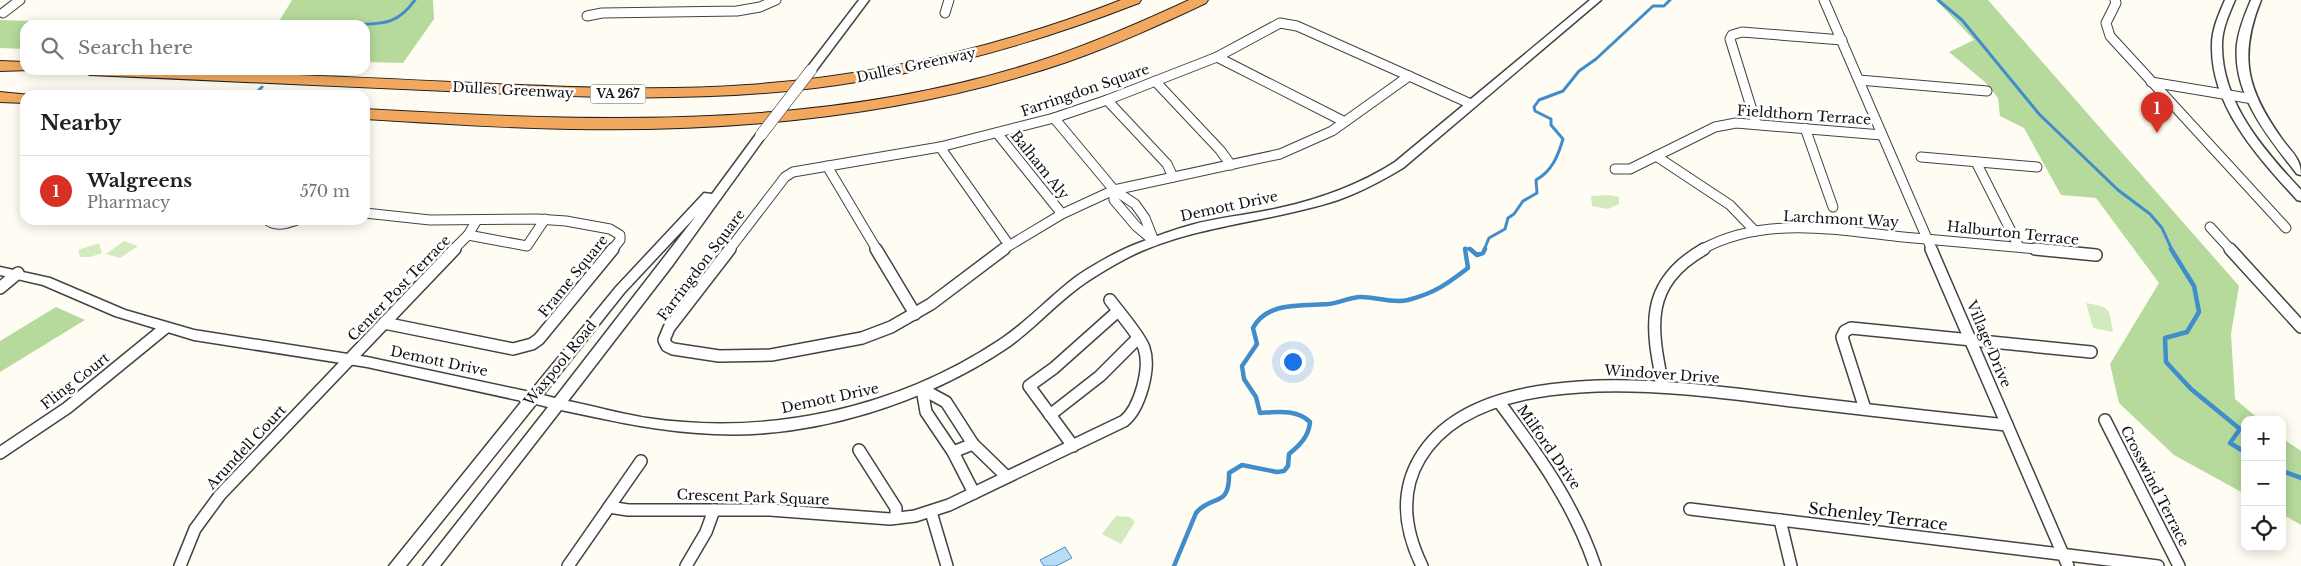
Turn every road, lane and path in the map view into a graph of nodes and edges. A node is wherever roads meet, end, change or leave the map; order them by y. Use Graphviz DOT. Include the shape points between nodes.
graph roads {
  1 [pos="20,0"];
  2 [pos="776,0"];
  3 [pos="864,0"];
  4 [pos="949,0"];
  5 [pos="1134,0"];
  6 [pos="1201,0"];
  7 [pos="1596,0"];
  8 [pos="1824,0"];
  9 [pos="2116,0"];
  10 [pos="2230,0"];
  11 [pos="2256,0"];
  12 [pos="3,13"];
  13 [pos="945,14"];
  14 [pos="588,16"];
  15 [pos="1842,40"];
  16 [pos="1217,57"];
  17 [pos="0,66"];
  18 [pos="20,67"];
  19 [pos="200,75"];
  20 [pos="1408,76"];
  21 [pos="1859,80"];
  22 [pos="1155,81"];
  23 [pos="2151,82"];
  24 [pos="1987,91"];
  25 [pos="2228,94"];
  26 [pos="0,97"];
  27 [pos="20,98"];
  28 [pos="2252,99"];
  29 [pos="1107,100"];
  30 [pos="1471,104"];
  31 [pos="370,114"];
  32 [pos="1054,118"];
  33 [pos="1343,121"];
  34 [pos="1756,123"];
  35 [pos="1805,128"];
  36 [pos="996,133"];
  37 [pos="1882,135"];
  38 [pos="940,147"];
  39 [pos="1656,156"];
  40 [pos="1921,157"];
  41 [pos="1976,162"];
  42 [pos="1231,165"];
  43 [pos="827,166"];
  44 [pos="2037,167"];
  45 [pos="734,169"];
  46 [pos="1615,169"];
  47 [pos="2301,170"];
  48 [pos="1173,177"];
  49 [pos="1114,190"];
  50 [pos="2301,196"];
  51 [pos="1833,207"];
  52 [pos="370,214"];
  53 [pos="1062,214"];
  54 [pos="545,219"];
  55 [pos="477,220"];
  56 [pos="2210,227"];
  57 [pos="2286,228"];
  58 [pos="1755,231"];
  59 [pos="468,235"];
  60 [pos="1927,239"];
  61 [pos="1154,241"];
  62 [pos="1009,245"];
  63 [pos="2019,248"];
  64 [pos="2096,255"];
  65 [pos="0,271"];
  66 [pos="18,273"];
  67 [pos="0,288"];
  68 [pos="1110,300"];
  69 [pos="1118,310"];
  70 [pos="915,314"];
  71 [pos="384,322"];
  72 [pos="2301,327"];
  73 [pos="165,328"];
  74 [pos="1138,338"];
  75 [pos="1970,338"];
  76 [pos="2091,352"];
  77 [pos="350,359"];
  78 [pos="1663,386"];
  79 [pos="922,389"];
  80 [pos="532,397"];
  81 [pos="1499,402"];
  82 [pos="559,403"];
  83 [pos="1865,409"];
  84 [pos="1050,415"];
  85 [pos="2105,420"];
  86 [pos="2007,425"];
  87 [pos="974,444"];
  88 [pos="1073,446"];
  89 [pos="859,450"];
  90 [pos="953,452"];
  91 [pos="0,453"];
  92 [pos="641,461"];
  93 [pos="1007,477"];
  94 [pos="974,493"];
  95 [pos="609,507"];
  96 [pos="1690,509"];
  97 [pos="714,510"];
  98 [pos="931,512"];
  99 [pos="896,518"];
  100 [pos="1780,520"];
  101 [pos="2065,560"];
  102 [pos="180,566"];
  103 [pos="396,566"];
  104 [pos="431,566"];
  105 [pos="568,566"];
  106 [pos="686,566"];
  107 [pos="947,566"];
  108 [pos="1422,566"];
  109 [pos="1595,566"];
  110 [pos="1791,566"];
  111 [pos="2158,566"];
  112 [pos="2179,566"];
  1 -- 12 [label="street"];
  2 -- 14 [label="street" via="737,11 602,13"];
  3 -- 45 [label="street, Waxpool Road, bridge"];
  4 -- 13 [label="street"];
  5 -- 19 [label="highway, Dulles Greenway / VA 267" via="1040,36 950,60 868,76 736,92 616,94"];
  6 -- 31 [label="highway, Dulles Greenway / VA 267" via="1125,35 1044,63 983,81 850,108 766,118 670,124 542,123"];
  7 -- 30 [label="street, Demott Drive"];
  8 -- 15 [label="street, Village Drive"];
  9 -- 23 [label="street" via="2105,29"];
  10 -- 25 [label="street" via="2221,22 2217,46"];
  11 -- 28 [label="street" via="2245,29 2242,53"];
  15 -- 21 [label="street, Village Drive"];
  15 -- 34 [label="street" via="1742,32 1732,36 1730,39"];
  16 -- 20 [label="street, Farringdon Square" via="1274,24 1288,23"];
  16 -- 22 [label="street, Farringdon Square"];
  16 -- 33 [label="street"];
  17 -- 18 [label="highway"];
  20 -- 30 [label="street, Farringdon Square"];
  20 -- 33 [label="street, Farringdon Square"];
  21 -- 24 [label="street"];
  21 -- 37 [label="street, Village Drive"];
  22 -- 29 [label="street, Farringdon Square"];
  22 -- 42 [label="street"];
  23 -- 25 [label="street"];
  23 -- 57 [label="street"];
  25 -- 28 [label="street"];
  25 -- 50 [label="street" via="2254,140"];
  26 -- 27 [label="highway"];
  28 -- 47 [label="street" via="2273,134"];
  29 -- 32 [label="street, Farringdon Square"];
  29 -- 48 [label="street" via="1167,164"];
  30 -- 61 [label="street, Demott Drive" via="1399,165 1358,188 1309,205 1210,224"];
  32 -- 36 [label="street, Farringdon Square"];
  32 -- 49 [label="street"];
  33 -- 42 [label="street, Farringdon Square" via="1324,135 1280,154"];
  34 -- 35 [label="street, Fieldthorn Terrace"];
  34 -- 39 [label="street, Fieldthorn Terrace" via="1715,127"];
  35 -- 37 [label="street, Fieldthorn Terrace"];
  35 -- 51 [label="street"];
  36 -- 38 [label="street, Farringdon Square"];
  36 -- 53 [label="street, Balham Aly"];
  37 -- 60 [label="street, Village Drive"];
  38 -- 43 [label="street, Farringdon Square"];
  38 -- 62 [label="street"];
  39 -- 46 [label="street, Fieldthorn Terrace" via="1630,169"];
  39 -- 58 [label="street" via="1730,205"];
  40 -- 41 [label="street"];
  41 -- 44 [label="street"];
  41 -- 63 [label="street"];
  42 -- 48 [label="street, Farringdon Square"];
  43 -- 70 [label="street"];
  43 -- 70 [label="street, Farringdon Square" via="803,169 785,177 669,328 664,340 667,346 720,356 771,354 862,338"];
  45 -- 80 [label="street, Waxpool Road" via="620,290"];
  45 -- 82 [label="street, Waxpool Road" via="668,263"];
  48 -- 49 [label="street, Farringdon Square"];
  49 -- 53 [label="street, Farringdon Square"];
  49 -- 61 [label="street" via="1114,200"];
  52 -- 55 [label="street, Frame Square" via="430,220"];
  53 -- 62 [label="street, Farringdon Square"];
  54 -- 55 [label="street, Frame Square"];
  54 -- 59 [label="street, Center Post Terrace" via="527,246"];
  54 -- 71 [label="street, Frame Square" via="610,229 620,235 620,240 532,344 513,349"];
  55 -- 59 [label="street, Center Post Terrace"];
  56 -- 72 [label="street"];
  58 -- 60 [label="street, Larchmont Way" via="1804,228"];
  58 -- 78 [label="street, Larchmont Way" via="1725,239 1694,254 1664,286 1657,301 1654,326"];
  59 -- 71 [label="street, Center Post Terrace"];
  60 -- 63 [label="street, Halburton Terrace"];
  60 -- 75 [label="street, Village Drive"];
  61 -- 79 [label="street, Demott Drive" via="1108,262 1083,278 1006,342 960,371"];
  62 -- 70 [label="street, Farringdon Square"];
  63 -- 64 [label="street, Halburton Terrace"];
  65 -- 66 [label="street, Demott Drive"];
  66 -- 67 [label="street"];
  66 -- 73 [label="street, Demott Drive"];
  68 -- 69 [label="street, Crescent Park Square"];
  69 -- 74 [label="street, Crescent Park Square"];
  69 -- 84 [label="street" via="1054,368 1029,386"];
  71 -- 77 [label="street, Center Post Terrace"];
  73 -- 77 [label="street, Demott Drive" via="231,342"];
  73 -- 91 [label="street, Fling Court" via="67,408"];
  74 -- 84 [label="street" via="1100,376"];
  74 -- 88 [label="street, Crescent Park Square" via="1146,355 1138,405 1133,414"];
  75 -- 76 [label="street"];
  75 -- 83 [label="street" via="1856,326 1844,331 1842,337"];
  75 -- 86 [label="street, Village Drive"];
  77 -- 80 [label="street, Demott Drive"];
  77 -- 102 [label="street, Arundell Court" via="220,495 196,529"];
  78 -- 81 [label="street, Windover Drive" via="1607,384 1564,387"];
  78 -- 83 [label="street, Windover Drive"];
  79 -- 82 [label="street, Demott Drive" via="851,413 786,426 754,428 677,427"];
  79 -- 87 [label="street" via="946,402"];
  79 -- 90 [label="street" via="926,412"];
  80 -- 82 [label="street, Demott Drive"];
  80 -- 103 [label="street, Waxpool Road"];
  81 -- 108 [label="street, Windover Drive" via="1465,414 1448,425 1433,438 1413,470 1407,489 1406,511 1411,540"];
  81 -- 109 [label="street, Milford Drive" via="1562,488"];
  82 -- 104 [label="street, Waxpool Road"];
  83 -- 86 [label="street, Windover Drive"];
  84 -- 88 [label="street"];
  85 -- 112 [label="street, Crosswind Terrace"];
  86 -- 101 [label="street, Village Drive"];
  87 -- 90 [label="street"];
  87 -- 93 [label="street"];
  88 -- 93 [label="street, Crescent Park Square"];
  89 -- 99 [label="street" via="896,508"];
  90 -- 94 [label="street"];
  92 -- 95 [label="street"];
  93 -- 94 [label="street, Crescent Park Square"];
  94 -- 98 [label="street, Crescent Park Square"];
  95 -- 97 [label="street, Crescent Park Square"];
  95 -- 105 [label="street"];
  96 -- 100 [label="street, Schenley Terrace"];
  97 -- 99 [label="street, Crescent Park Square"];
  97 -- 106 [label="street" via="706,532"];
  98 -- 99 [label="street, Crescent Park Square"];
  98 -- 107 [label="street"];
  100 -- 101 [label="street, Schenley Terrace"];
  100 -- 110 [label="street"];
  101 -- 111 [label="street, Schenley Terrace"];
}
